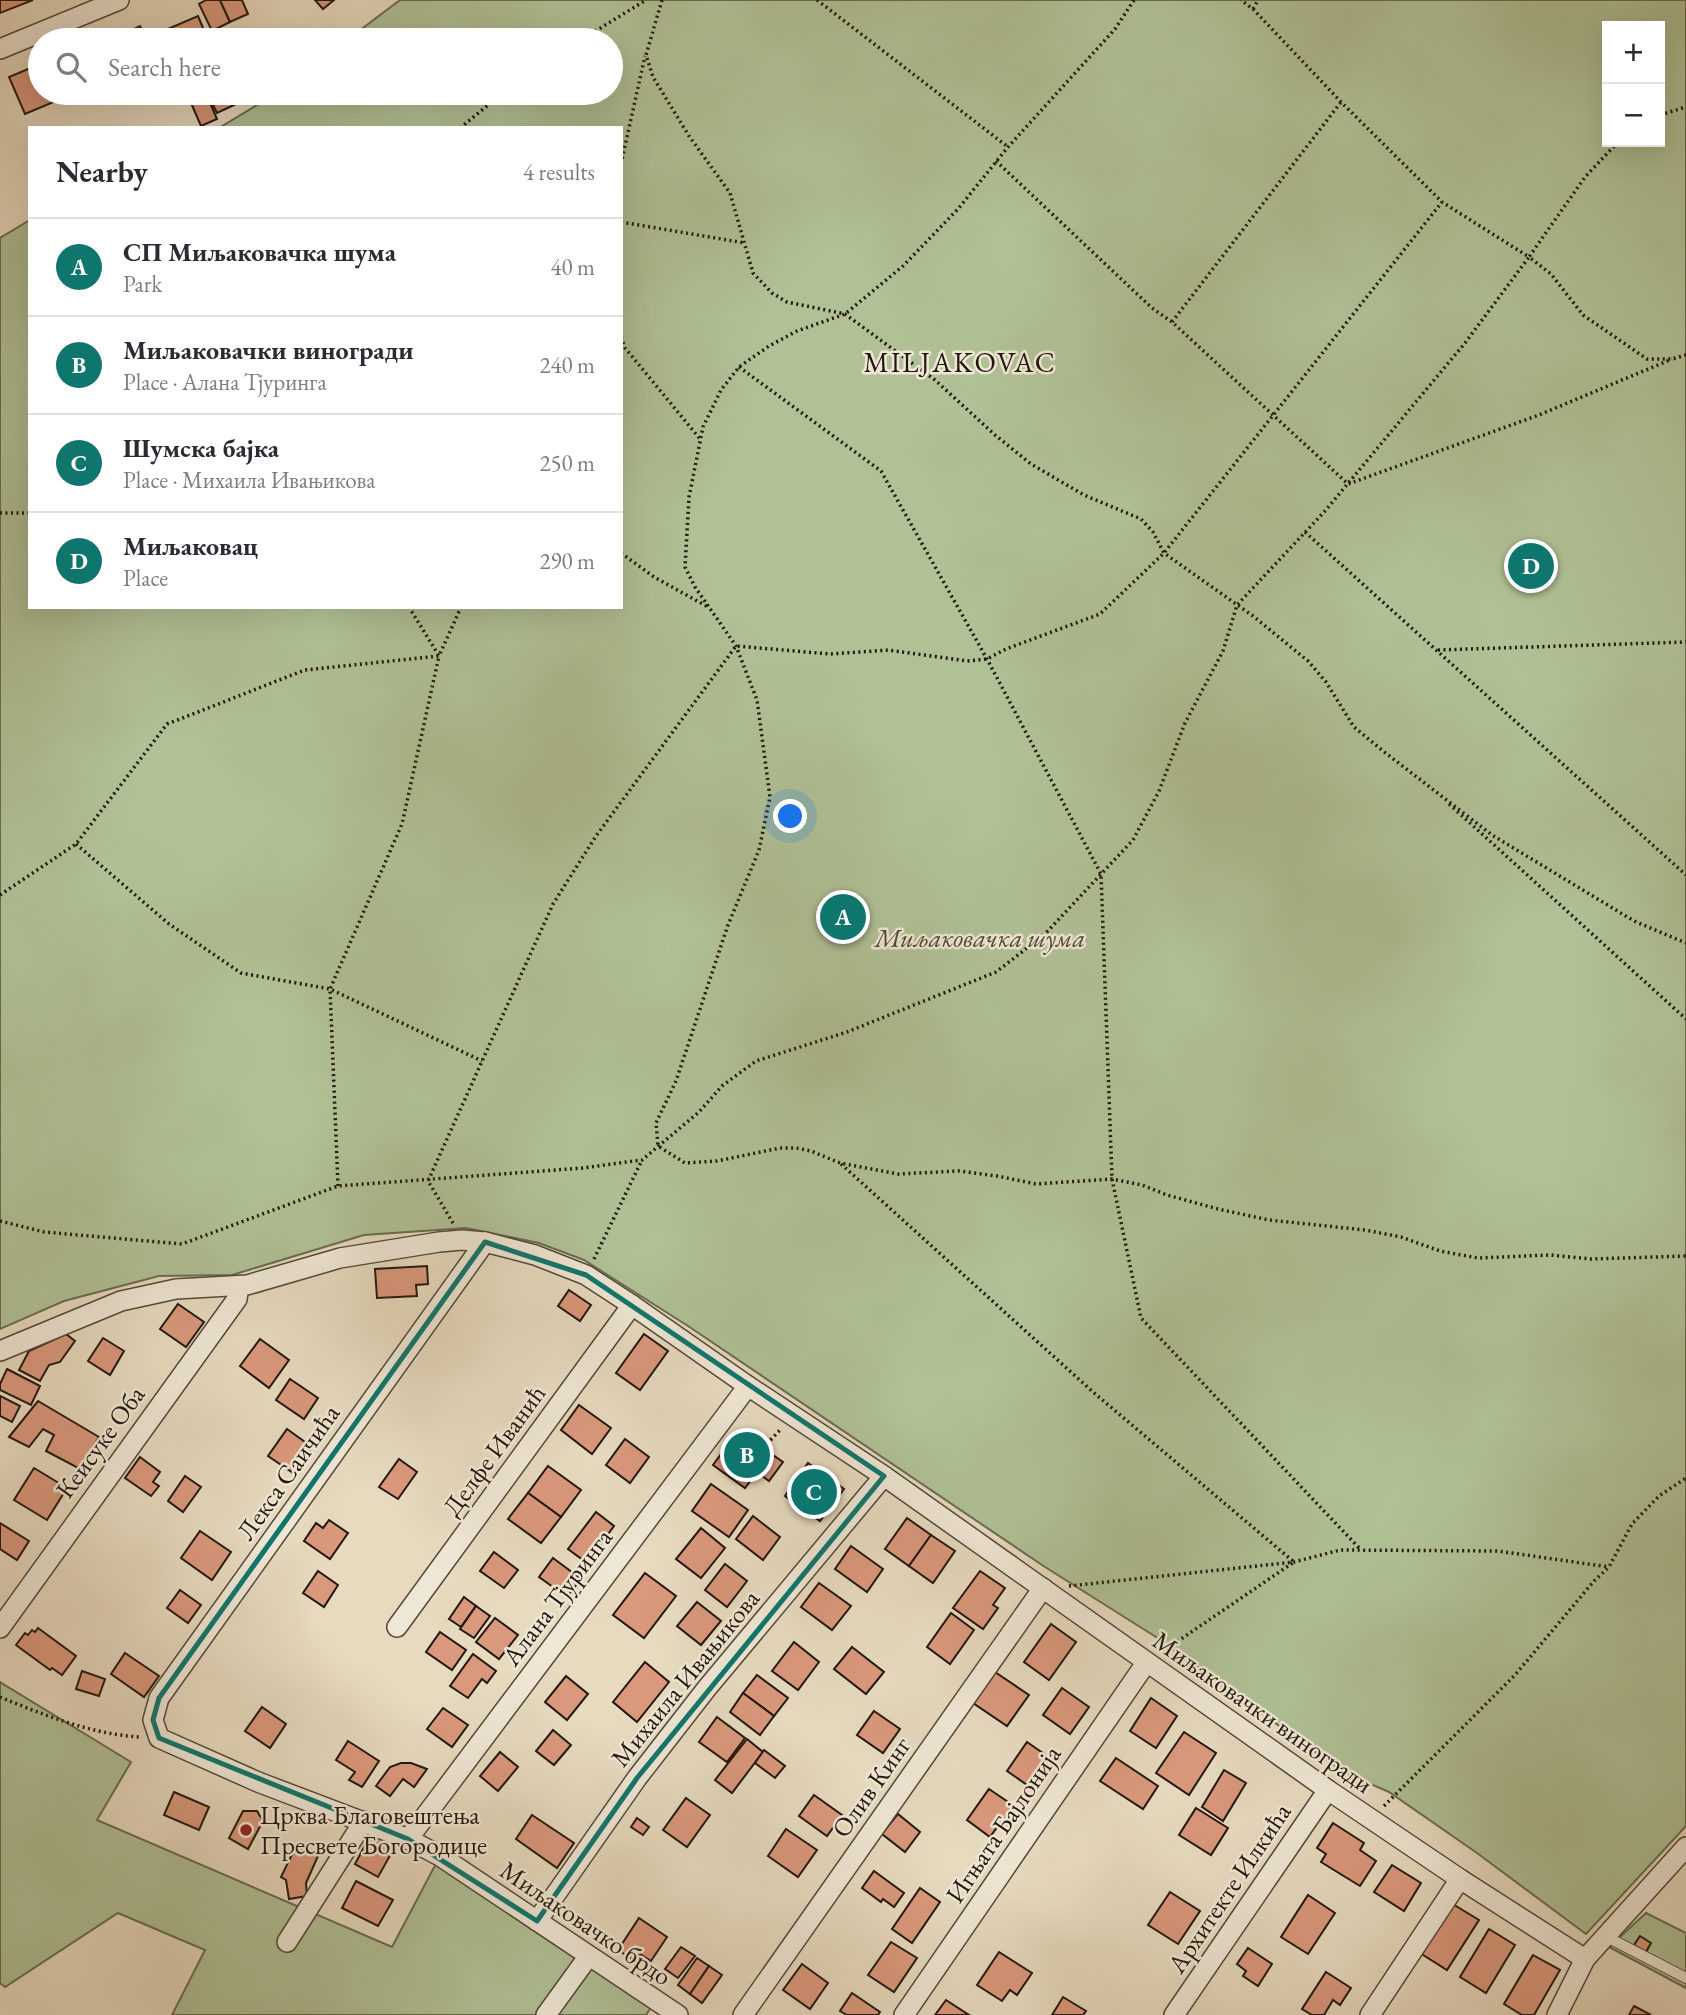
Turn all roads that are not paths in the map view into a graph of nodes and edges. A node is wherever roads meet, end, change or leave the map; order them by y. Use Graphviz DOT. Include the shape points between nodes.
graph roads {
  1 [pos="119,0"];
  2 [pos="51,28"];
  3 [pos="28,37"];
  4 [pos="0,49"];
  5 [pos="485,1242"];
  6 [pos="239,1286"];
  7 [pos="632,1305"];
  8 [pos="0,1351"];
  9 [pos="748,1386"];
  10 [pos="884,1476"];
  11 [pos="1042,1588"];
  12 [pos="397,1627"];
  13 [pos="0,1628"];
  14 [pos="1146,1663"];
  15 [pos="159,1738"];
  16 [pos="1328,1790"];
  17 [pos="364,1821"];
  18 [pos="408,1839"];
  19 [pos="1685,1849"];
  20 [pos="1460,1879"];
  21 [pos="537,1921"];
  22 [pos="1605,1936"];
  23 [pos="287,1942"];
  24 [pos="588,1957"];
  25 [pos="1586,1959"];
  26 [pos="1686,1978"];
  27 [pos="546,2015"];
  28 [pos="678,2015"];
  29 [pos="743,2015"];
  30 [pos="904,2015"];
  31 [pos="1174,2015"];
  32 [pos="1370,2015"];
  33 [pos="1557,2015"];
  1 -- 2 [label="street"];
  3 -- 4 [label="street"];
  5 -- 6 [label="street, Миљаковачки виногради" via="439,1242 340,1258"];
  5 -- 7 [label="street, Миљаковачки виногради" via="586,1275"];
  5 -- 15 [label="street, Лекса Саичића" via="159,1698 153,1720"];
  6 -- 8 [label="street, Миљаковачки виногради" via="176,1289 121,1301"];
  6 -- 13 [label="street, Кеисуке Оба" via="237,1299"];
  7 -- 9 [label="street, Миљаковачки виногради"];
  7 -- 12 [label="street, Делфе Иванић"];
  9 -- 10 [label="street, Миљаковачки виногради"];
  9 -- 18 [label="street, Алана Тјуринга"];
  10 -- 11 [label="street, Миљаковачки виногради"];
  10 -- 21 [label="street, Михаила Ивањикова" via="683,1718"];
  11 -- 14 [label="street, Миљаковачки виногради"];
  11 -- 29 [label="street, Олив Кинг"];
  14 -- 16 [label="street, Миљаковачки виногради"];
  14 -- 30 [label="street, Игњата Бајлонија"];
  15 -- 17 [label="street, Миљаковачко брдо" via="258,1782"];
  16 -- 20 [label="street, Миљаковачки виногради"];
  16 -- 31 [label="street, Архитекте Илкића"];
  17 -- 18 [label="street, Миљаковачко брдо"];
  17 -- 23 [label="street"];
  18 -- 21 [label="street, Миљаковачко брдо"];
  19 -- 22 [label="street"];
  20 -- 25 [label="street, Миљаковачки виногради"];
  20 -- 32 [label="street"];
  21 -- 24 [label="street, Миљаковачко брдо"];
  22 -- 25 [label="street"];
  22 -- 26 [label="lane"];
  24 -- 27 [label="street"];
  24 -- 28 [label="street, Миљаковачко брдо"];
  25 -- 33 [label="street"];
}
